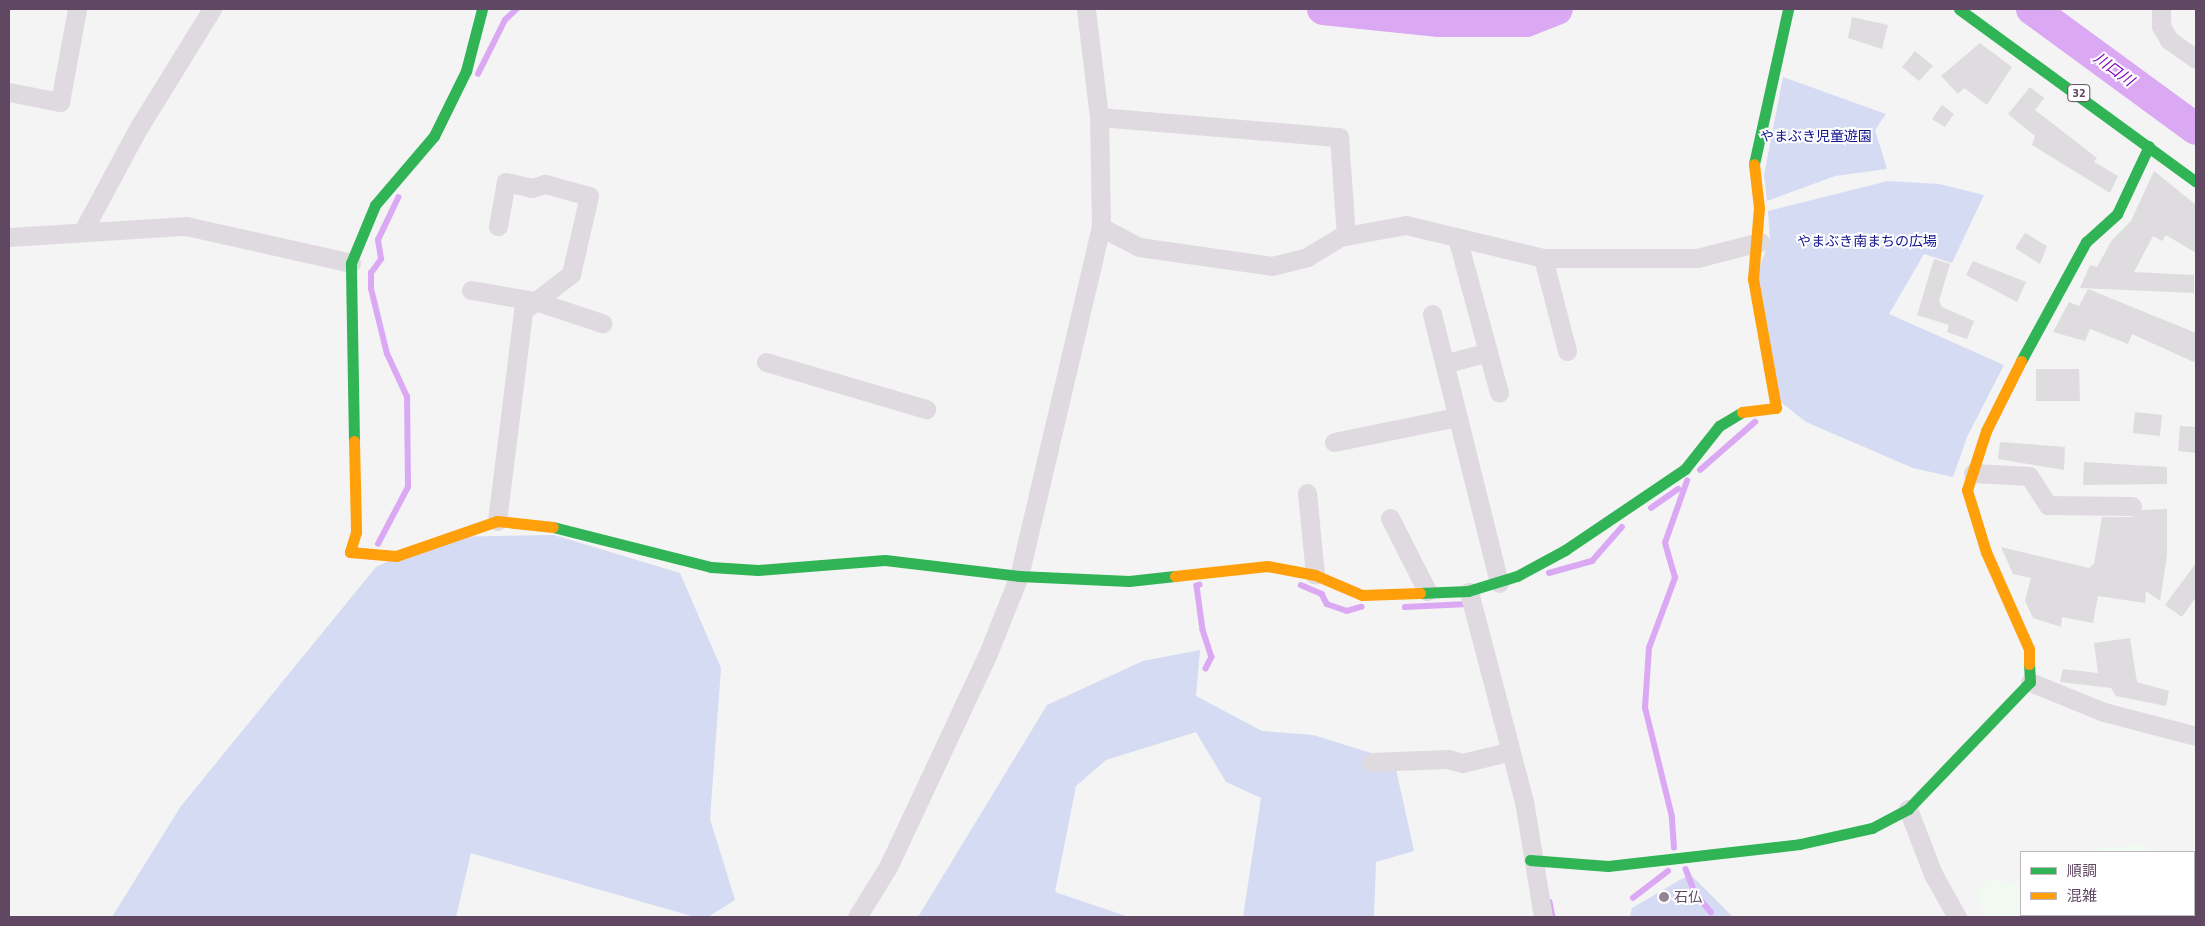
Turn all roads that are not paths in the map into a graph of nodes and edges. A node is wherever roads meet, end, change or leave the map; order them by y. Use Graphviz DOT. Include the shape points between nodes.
graph roads {
  1 [pos="76,9"];
  2 [pos="212,9"];
  3 [pos="482,9"];
  4 [pos="1086,9"];
  5 [pos="1788,9"];
  6 [pos="1959,9"];
  7 [pos="2161,9"];
  8 [pos="2196,59"];
  9 [pos="9,92"];
  10 [pos="1099,117"];
  11 [pos="2149,146"];
  12 [pos="2196,182"];
  13 [pos="498,226"];
  14 [pos="1101,227"];
  15 [pos="84,229"];
  16 [pos="1346,236"];
  17 [pos="9,237"];
  18 [pos="1458,241"];
  19 [pos="1760,242"];
  20 [pos="1543,258"];
  21 [pos="351,263"];
  22 [pos="471,290"];
  23 [pos="535,302"];
  24 [pos="1432,314"];
  25 [pos="602,324"];
  26 [pos="1567,351"];
  27 [pos="1488,352"];
  28 [pos="766,362"];
  29 [pos="1444,364"];
  30 [pos="1499,394"];
  31 [pos="926,409"];
  32 [pos="1457,417"];
  33 [pos="1334,442"];
  34 [pos="1973,473"];
  35 [pos="1307,494"];
  36 [pos="2132,506"];
  37 [pos="1390,518"];
  38 [pos="497,521"];
  39 [pos="1315,575"];
  40 [pos="1018,576"];
  41 [pos="1499,582"];
  42 [pos="1468,591"];
  43 [pos="1427,592"];
  44 [pos="2030,682"];
  45 [pos="2196,736"];
  46 [pos="1508,752"];
  47 [pos="1371,762"];
  48 [pos="1908,809"];
  49 [pos="1530,860"];
  50 [pos="857,917"];
  51 [pos="1543,917"];
  52 [pos="1958,917"];
  1 -- 9 [label="street" via="60,102"];
  2 -- 15 [label="street" via="139,127"];
  3 -- 21 [label="street" via="466,71 434,136 375,205"];
  4 -- 10 [label="street"];
  5 -- 19 [label="street" via="1752,172"];
  6 -- 11 [label="street, 32"];
  7 -- 8 [label="street" via="2161,26 2169,40"];
  10 -- 14 [label="street"];
  10 -- 16 [label="street" via="1339,137"];
  11 -- 12 [label="street, 32"];
  11 -- 34 [label="street" via="2117,214 2086,242 2053,298 1986,431"];
  13 -- 23 [label="street" via="506,182 532,188 544,184 589,196 571,274"];
  14 -- 16 [label="street" via="1139,248 1272,266 1307,257"];
  14 -- 40 [label="street"];
  15 -- 17 [label="street"];
  15 -- 21 [label="street" via="186,226"];
  16 -- 18 [label="street" via="1406,226"];
  18 -- 20 [label="street"];
  18 -- 27 [label="street"];
  19 -- 20 [label="street" via="1697,258"];
  19 -- 41 [label="street" via="1753,279 1776,408 1737,413 1719,426 1685,469 1565,550"];
  20 -- 26 [label="street"];
  21 -- 38 [label="street" via="356,532 350,552 411,553"];
  22 -- 23 [label="street"];
  23 -- 25 [label="street"];
  23 -- 38 [label="street" via="523,311"];
  24 -- 29 [label="street"];
  27 -- 29 [label="street"];
  27 -- 30 [label="street"];
  28 -- 31 [label="street"];
  29 -- 32 [label="street"];
  32 -- 33 [label="street"];
  32 -- 41 [label="street"];
  34 -- 36 [label="street" via="2029,476 2048,505"];
  34 -- 44 [label="street" via="1967,490 1986,552 2029,649"];
  35 -- 39 [label="street"];
  37 -- 43 [label="street"];
  38 -- 40 [label="street" via="554,526 711,567 758,570 885,560"];
  39 -- 40 [label="street" via="1267,566 1129,581"];
  39 -- 43 [label="street" via="1362,594"];
  40 -- 50 [label="street" via="987,656 888,867"];
  41 -- 42 [label="street"];
  42 -- 43 [label="street"];
  42 -- 46 [label="street"];
  44 -- 45 [label="street" via="2104,712"];
  44 -- 48 [label="street"];
  46 -- 47 [label="street" via="1462,763 1448,759"];
  46 -- 49 [label="street" via="1524,801"];
  48 -- 49 [label="street" via="1872,828 1800,844 1608,866"];
  48 -- 52 [label="street" via="1933,874"];
  49 -- 51 [label="street"];
}
